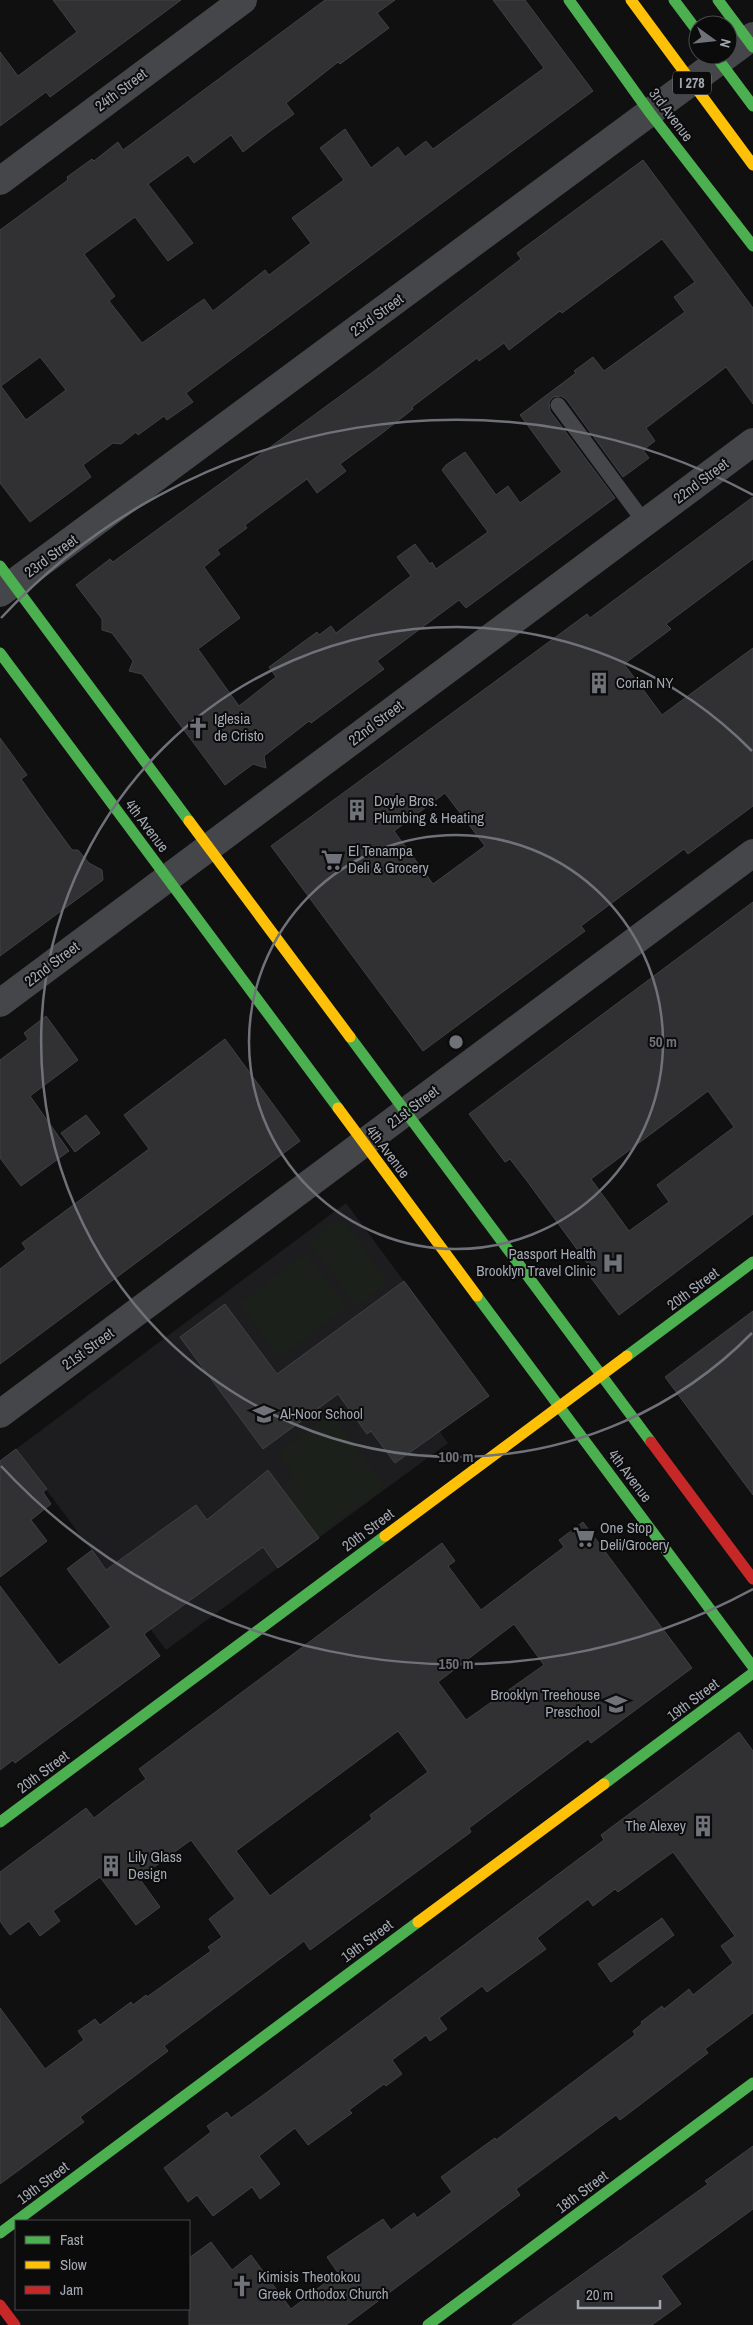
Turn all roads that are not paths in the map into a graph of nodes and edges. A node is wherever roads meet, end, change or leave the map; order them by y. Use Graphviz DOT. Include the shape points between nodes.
graph roads {
  1 [pos="243,0"];
  2 [pos="569,0"];
  3 [pos="631,0"];
  4 [pos="674,0"];
  5 [pos="718,0"];
  6 [pos="688,19"];
  7 [pos="753,36"];
  8 [pos="753,47"];
  9 [pos="722,65"];
  10 [pos="753,106"];
  11 [pos="650,113"];
  12 [pos="753,165"];
  13 [pos="0,181"];
  14 [pos="753,246"];
  15 [pos="558,405"];
  16 [pos="753,442"];
  17 [pos="645,523"];
  18 [pos="4,581"];
  19 [pos="0,653"];
  20 [pos="209,847"];
  21 [pos="753,854"];
  22 [pos="167,878"];
  23 [pos="0,1003"];
  24 [pos="406,1113"];
  25 [pos="363,1144"];
  26 [pos="753,1262"];
  27 [pos="601,1375"];
  28 [pos="559,1406"];
  29 [pos="0,1414"];
  30 [pos="753,1579"];
  31 [pos="753,1667"];
  32 [pos="753,1673"];
  33 [pos="0,1822"];
  34 [pos="753,2084"];
  35 [pos="17,2220"];
  36 [pos="15,2222"];
  37 [pos="0,2233"];
  38 [pos="0,2305"];
  39 [pos="15,2325"];
  40 [pos="428,2325"];
  1 -- 13 [label="street, 24th Street"];
  2 -- 11 [label="main road, 3rd Avenue"];
  3 -- 12 [label="main road, I 278, bridge"];
  4 -- 6 [label="main road"];
  5 -- 8 [label="main road, bridge"];
  7 -- 11 [label="street, 23rd Street"];
  9 -- 10 [label="main road, I 278, bridge"];
  11 -- 14 [label="main road, 3rd Avenue"];
  11 -- 18 [label="street, 23rd Street"];
  15 -- 17 [label="lane"];
  16 -- 17 [label="street, 22nd Street"];
  17 -- 20 [label="street, 22nd Street"];
  18 -- 20 [label="main road"];
  19 -- 22 [label="main road, 4th Avenue"];
  20 -- 22 [label="street, 22nd Street"];
  20 -- 24 [label="main road"];
  21 -- 24 [label="street, 21st Street"];
  22 -- 23 [label="street, 22nd Street"];
  22 -- 25 [label="main road, 4th Avenue"];
  24 -- 25 [label="street, 21st Street"];
  24 -- 27 [label="main road"];
  25 -- 28 [label="main road, 4th Avenue"];
  25 -- 29 [label="street, 21st Street"];
  26 -- 27 [label="main road, 20th Street"];
  27 -- 28 [label="main road, 20th Street"];
  27 -- 30 [label="main road"];
  28 -- 31 [label="main road, 4th Avenue"];
  28 -- 33 [label="main road, 20th Street"];
  32 -- 35 [label="main road, 19th Street"];
  34 -- 40 [label="main road, 18th Street"];
  36 -- 37 [label="main road, 19th Street"];
  38 -- 39 [label="main road"];
}
